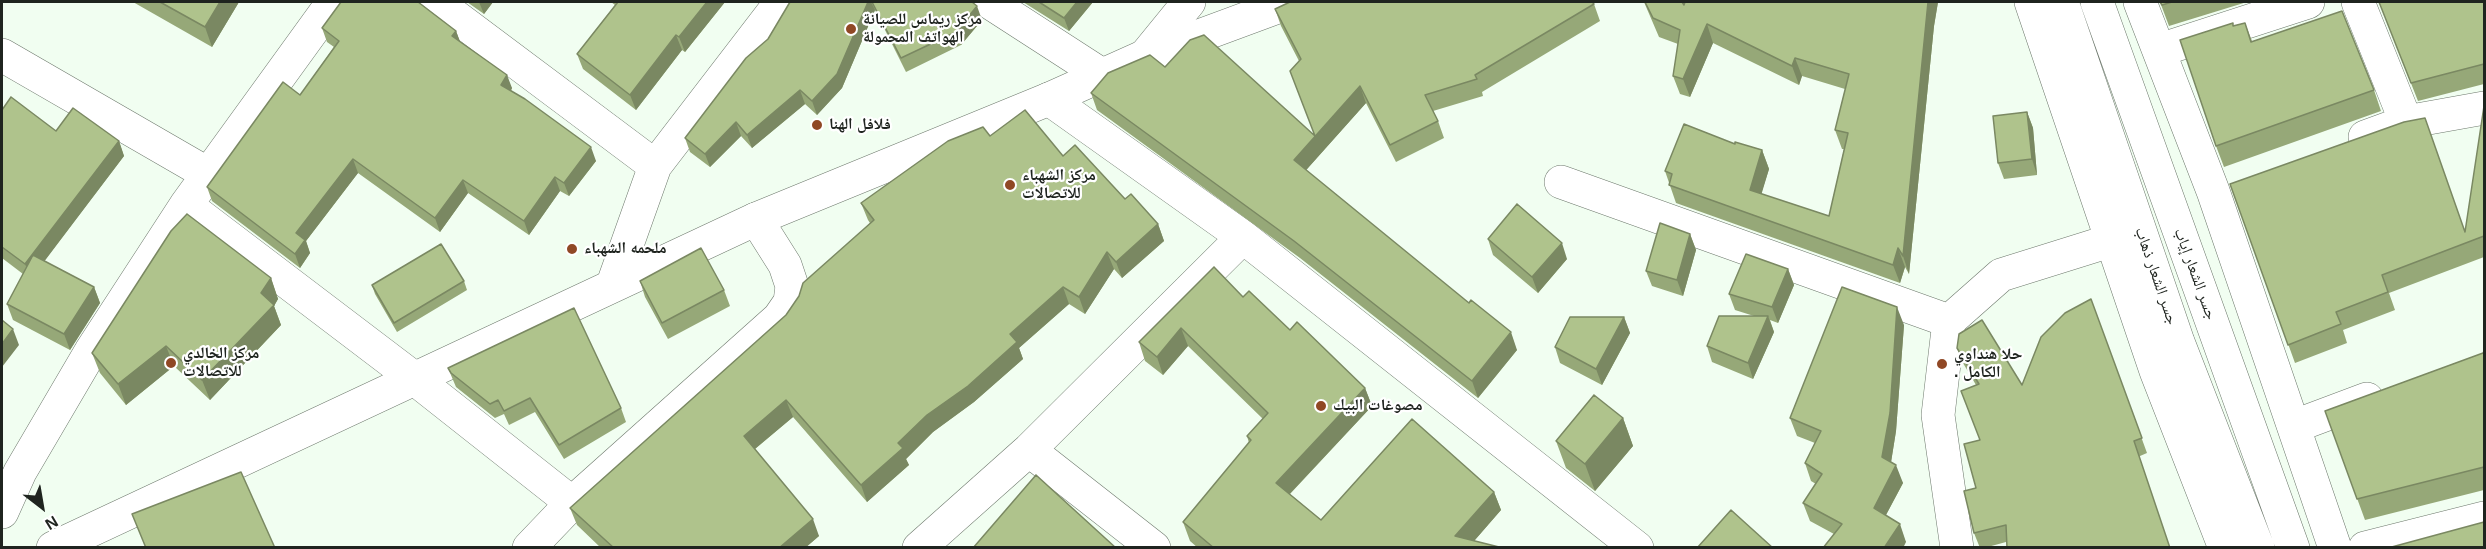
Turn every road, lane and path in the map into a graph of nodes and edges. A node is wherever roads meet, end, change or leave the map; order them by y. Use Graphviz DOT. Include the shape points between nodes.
graph roads {
  1 [pos="333,2"];
  2 [pos="436,2"];
  3 [pos="781,2"];
  4 [pos="989,2"];
  5 [pos="1189,2"];
  6 [pos="1291,2"];
  7 [pos="2031,2"];
  8 [pos="2062,2"];
  9 [pos="2097,2"];
  10 [pos="2140,2"];
  11 [pos="2308,2"];
  12 [pos="2358,2"];
  13 [pos="2160,50"];
  14 [pos="2,55"];
  15 [pos="1145,56"];
  16 [pos="1102,75"];
  17 [pos="1049,99"];
  18 [pos="2484,108"];
  19 [pos="2406,122"];
  20 [pos="2342,145"];
  21 [pos="655,166"];
  22 [pos="208,174"];
  23 [pos="2245,179"];
  24 [pos="1561,182"];
  25 [pos="2213,191"];
  26 [pos="186,205"];
  27 [pos="756,219"];
  28 [pos="1242,237"];
  29 [pos="2113,240"];
  30 [pos="613,284"];
  31 [pos="1949,321"];
  32 [pos="415,379"];
  33 [pos="2395,389"];
  34 [pos="2295,426"];
  35 [pos="1029,450"];
  36 [pos="572,503"];
  37 [pos="2,512"];
  38 [pos="2484,518"];
  39 [pos="53,548"];
  40 [pos="530,548"];
  41 [pos="919,548"];
  42 [pos="1154,548"];
  43 [pos="1637,548"];
  44 [pos="1957,548"];
  45 [pos="2225,548"];
  46 [pos="2258,548"];
  47 [pos="2293,548"];
  48 [pos="2335,548"];
  49 [pos="2366,548"];
  1 -- 22 [label="street"];
  2 -- 21 [label="street"];
  3 -- 21 [label="street"];
  4 -- 16 [label="street"];
  5 -- 15 [label="street"];
  6 -- 15 [label="street"];
  7 -- 29 [label="street"];
  8 -- 46 [label="street, جسر الشعار ذهاب" via="2178,342"];
  9 -- 47 [label="street, جسر الشعار إياب"];
  10 -- 13 [label="street"];
  11 -- 13 [label="street"];
  12 -- 19 [label="street"];
  13 -- 25 [label="street"];
  14 -- 22 [label="street"];
  15 -- 16 [label="street"];
  16 -- 17 [label="street"];
  17 -- 27 [label="street"];
  17 -- 28 [label="street"];
  18 -- 19 [label="street"];
  19 -- 20 [label="street"];
  21 -- 30 [label="street"];
  22 -- 26 [label="street"];
  23 -- 25 [label="street"];
  24 -- 31 [label="street"];
  25 -- 34 [label="street"];
  26 -- 32 [label="street"];
  26 -- 37 [label="street" via="91,351 20,472"];
  27 -- 30 [label="street"];
  27 -- 36 [label="street" via="785,265 792,286 790,302 779,318"];
  28 -- 35 [label="street"];
  28 -- 43 [label="street"];
  29 -- 31 [label="street" via="2001,275"];
  29 -- 45 [label="street" via="2156,371"];
  30 -- 32 [label="street"];
  31 -- 44 [label="street" via="1938,415"];
  32 -- 36 [label="street"];
  32 -- 39 [label="street"];
  33 -- 34 [label="street"];
  34 -- 48 [label="street"];
  35 -- 41 [label="street"];
  35 -- 42 [label="street"];
  36 -- 40 [label="street"];
  38 -- 49 [label="street"];
}
